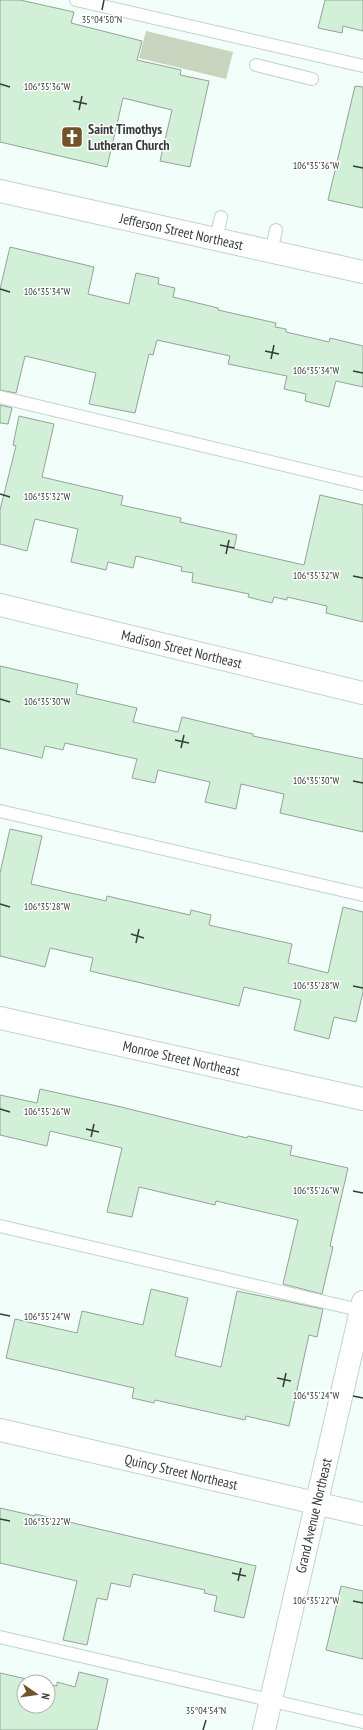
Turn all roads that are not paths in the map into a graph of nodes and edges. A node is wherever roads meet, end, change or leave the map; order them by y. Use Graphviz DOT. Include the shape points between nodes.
graph roads {
  1 [pos="76,0"];
  2 [pos="256,65"];
  3 [pos="363,66"];
  4 [pos="312,79"];
  5 [pos="0,191"];
  6 [pos="221,217"];
  7 [pos="276,230"];
  8 [pos="216,239"];
  9 [pos="272,252"];
  10 [pos="363,272"];
  11 [pos="0,397"];
  12 [pos="363,484"];
  13 [pos="0,605"];
  14 [pos="363,693"];
  15 [pos="0,811"];
  16 [pos="363,895"];
  17 [pos="0,1018"];
  18 [pos="363,1099"];
  19 [pos="0,1226"];
  20 [pos="362,1307"];
  21 [pos="0,1430"];
  22 [pos="316,1503"];
  23 [pos="363,1514"];
  24 [pos="0,1637"];
  25 [pos="271,1700"];
  26 [pos="363,1722"];
  27 [pos="264,1730"];
  1 -- 3 [label="lane"];
  2 -- 4 [label="lane"];
  5 -- 8 [label="street, Jefferson Street Northeast"];
  6 -- 8 [label="lane"];
  7 -- 9 [label="lane"];
  8 -- 9 [label="street, Jefferson Street Northeast"];
  9 -- 10 [label="street, Jefferson Street Northeast"];
  11 -- 12 [label="lane"];
  13 -- 14 [label="street, Madison Street Northeast"];
  15 -- 16 [label="lane"];
  17 -- 18 [label="street, Monroe Street Northeast"];
  19 -- 20 [label="lane"];
  20 -- 22 [label="street, Grand Avenue Northeast"];
  21 -- 22 [label="street, Quincy Street Northeast"];
  22 -- 23 [label="street, Quincy Street Northeast"];
  22 -- 25 [label="street, Grand Avenue Northeast"];
  24 -- 25 [label="lane"];
  25 -- 26 [label="lane"];
  25 -- 27 [label="street, Grand Avenue Northeast"];
}
